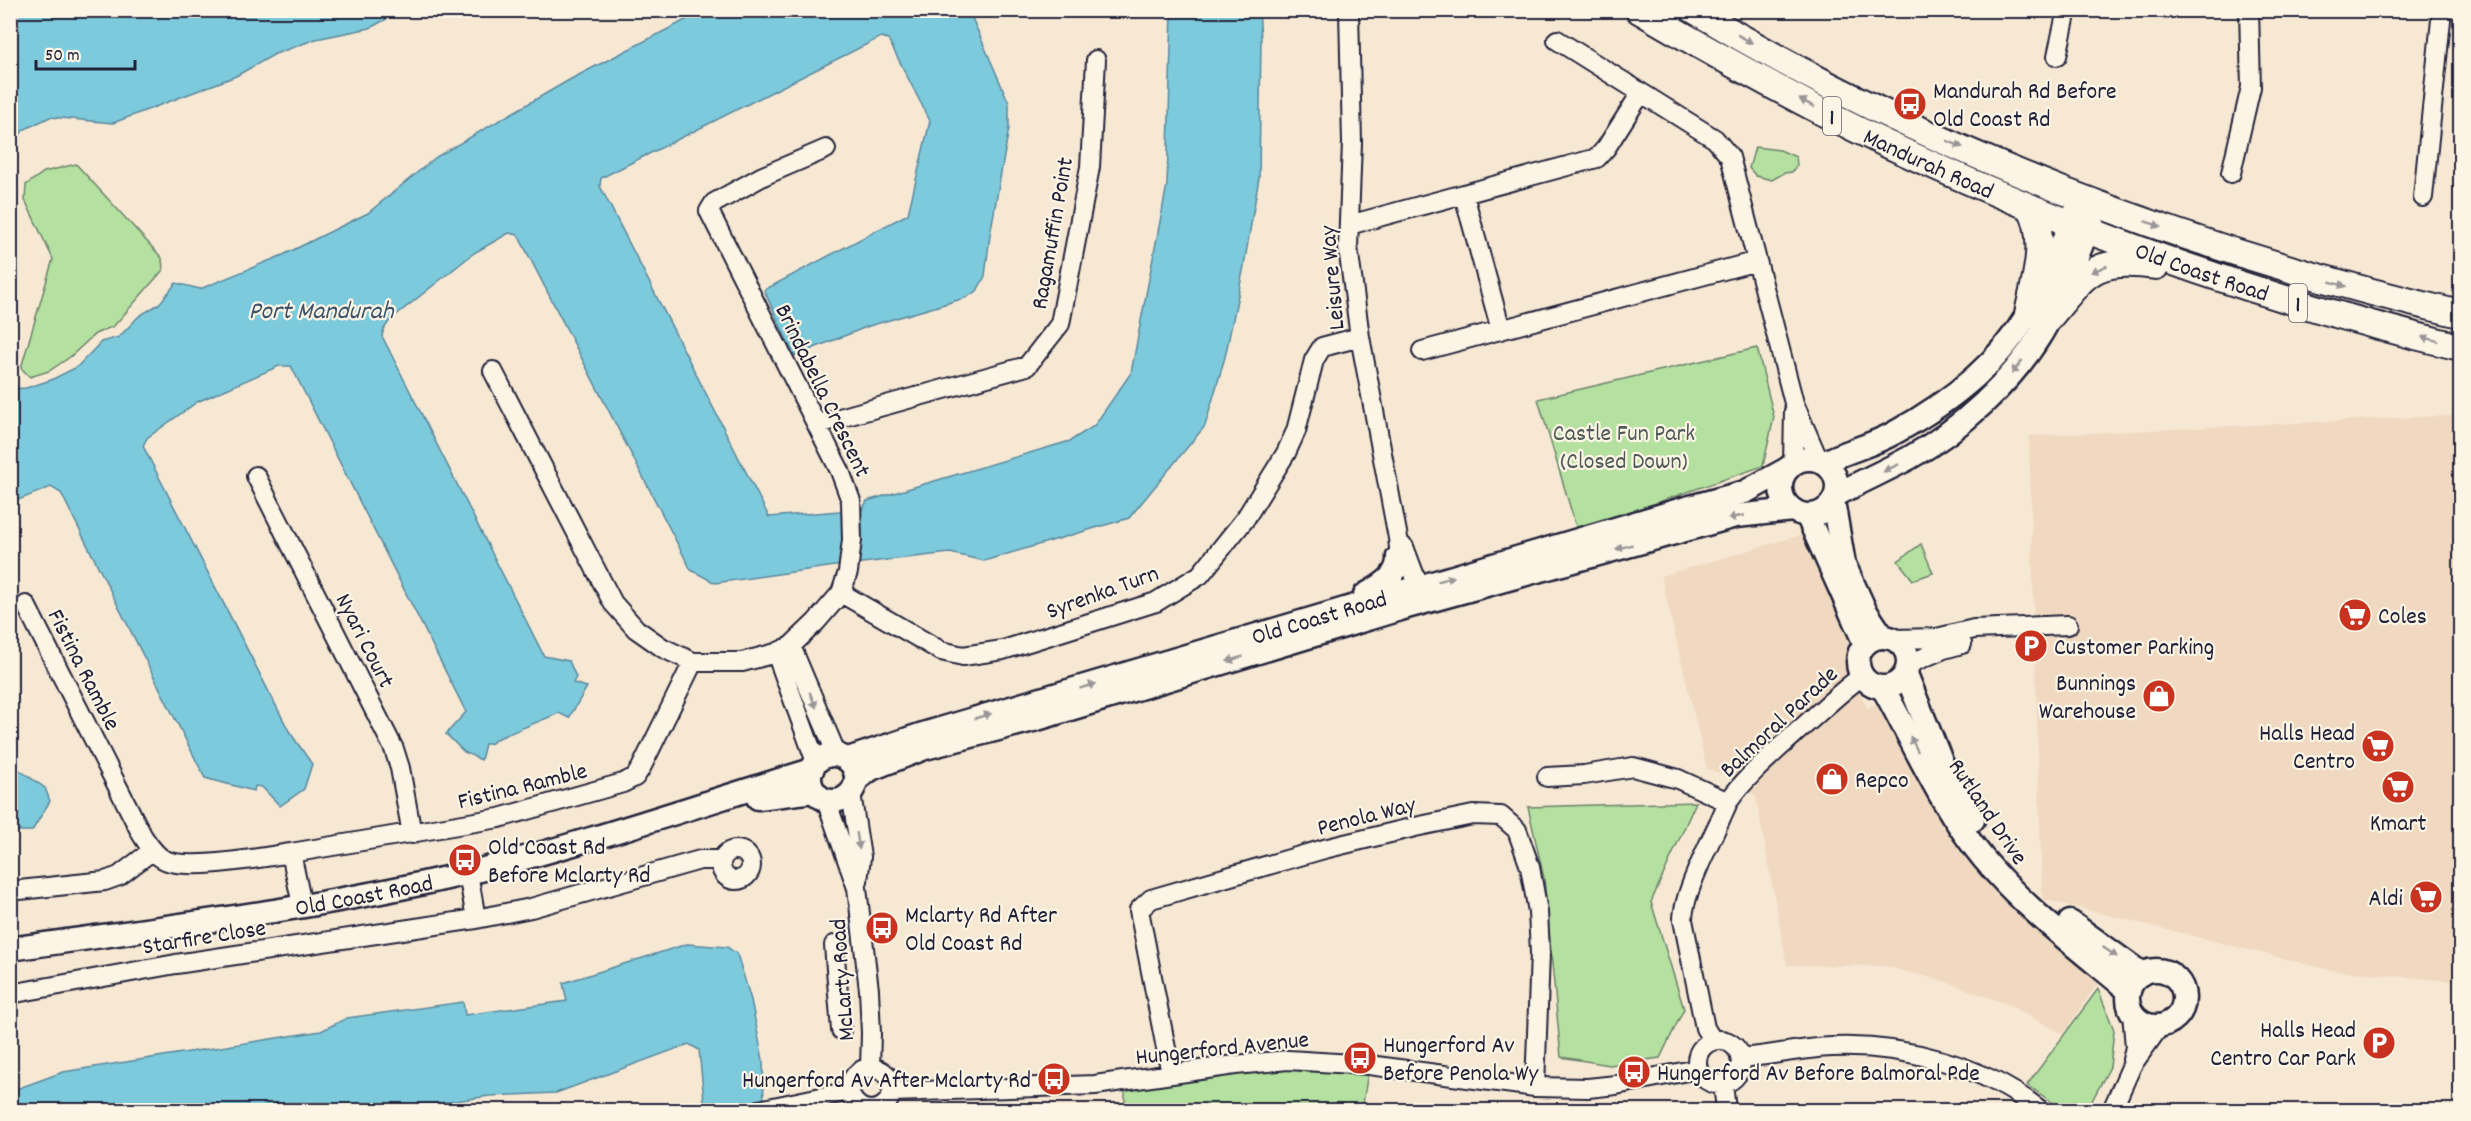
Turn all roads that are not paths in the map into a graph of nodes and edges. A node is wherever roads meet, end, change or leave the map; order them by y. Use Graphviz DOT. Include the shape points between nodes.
graph roads {
  1 [pos="1349,10"];
  2 [pos="1640,10"];
  3 [pos="1694,10"];
  4 [pos="2067,10"];
  5 [pos="2249,10"];
  6 [pos="2442,10"];
  7 [pos="1557,40"];
  8 [pos="2057,56"];
  9 [pos="1096,60"];
  10 [pos="1641,93"];
  11 [pos="826,149"];
  12 [pos="2231,173"];
  13 [pos="1464,195"];
  14 [pos="2423,197"];
  15 [pos="2090,202"];
  16 [pos="2031,208"];
  17 [pos="1349,225"];
  18 [pos="2078,227"];
  19 [pos="1757,261"];
  20 [pos="2198,272"];
  21 [pos="2460,314"];
  22 [pos="2039,316"];
  23 [pos="1501,330"];
  24 [pos="1360,337"];
  25 [pos="2460,347"];
  26 [pos="1422,351"];
  27 [pos="493,371"];
  28 [pos="1794,403"];
  29 [pos="818,424"];
  30 [pos="1821,462"];
  31 [pos="1791,466"];
  32 [pos="255,476"];
  33 [pos="1834,498"];
  34 [pos="1800,512"];
  35 [pos="1398,548"];
  36 [pos="841,593"];
  37 [pos="1414,597"];
  38 [pos="26,605"];
  39 [pos="1329,614"];
  40 [pos="1881,640"];
  41 [pos="783,650"];
  42 [pos="693,662"];
  43 [pos="1907,669"];
  44 [pos="1862,676"];
  45 [pos="1883,688"];
  46 [pos="833,776"];
  47 [pos="1547,777"];
  48 [pos="1728,802"];
  49 [pos="412,834"];
  50 [pos="153,850"];
  51 [pos="291,853"];
  52 [pos="721,860"];
  53 [pos="468,873"];
  54 [pos="857,888"];
  55 [pos="10,891"];
  56 [pos="302,905"];
  57 [pos="476,919"];
  58 [pos="834,945"];
  59 [pos="10,949"];
  60 [pos="868,990"];
  61 [pos="837,992"];
  62 [pos="2134,993"];
  63 [pos="10,994"];
  64 [pos="2160,1026"];
  65 [pos="841,1030"];
  66 [pos="1713,1041"];
  67 [pos="1740,1058"];
  68 [pos="2132,1065"];
  69 [pos="870,1068"];
  70 [pos="1698,1069"];
  71 [pos="1171,1074"];
  72 [pos="1723,1084"];
  73 [pos="1535,1087"];
  74 [pos="850,1091"];
  75 [pos="892,1092"];
  76 [pos="764,1109"];
  77 [pos="874,1110"];
  78 [pos="1726,1110"];
  79 [pos="2040,1110"];
  80 [pos="2112,1110"];
  1 -- 17 [label="street, Leisure Way"];
  16 -- 2 [label="highway, Mandurah Road / 1, one-way" via="1903,152 1735,66"];
  3 -- 15 [label="highway, Mandurah Road / 1, one-way" via="1864,102"];
  4 -- 8 [label="street"];
  5 -- 12 [label="street" via="2251,87"];
  6 -- 14 [label="street"];
  7 -- 10 [label="street"];
  9 -- 29 [label="street, Ragamuffin Point" via="1090,167 1060,324 1027,366"];
  10 -- 13 [label="street" via="1597,158"];
  10 -- 19 [label="street" via="1715,139 1730,157"];
  11 -- 29 [label="street, Brindabella Crescent" via="763,176 714,203 709,211"];
  13 -- 17 [label="street"];
  13 -- 23 [label="street"];
  15 -- 18 [label="main road"];
  15 -- 21 [label="highway, Old Coast Road / 1, one-way" via="2278,267"];
  16 -- 18 [label="highway, Old Coast Road / 1"];
  16 -- 22 [label="highway" via="2038,222"];
  17 -- 24 [label="street, Leisure Way" via="1348,247"];
  18 -- 20 [label="highway, Old Coast Road / 1"];
  18 -- 22 [label="main road" via="2066,284"];
  19 -- 23 [label="street"];
  19 -- 28 [label="street"];
  20 -- 22 [label="highway, one-way" via="2135,263 2099,267"];
  25 -- 20 [label="highway, Old Coast Road / 1, one-way"];
  22 -- 30 [label="main road" via="1953,396 1894,433"];
  22 -- 33 [label="main road, one-way" via="2028,354 1988,399 1911,458"];
  23 -- 26 [label="street"];
  24 -- 35 [label="street, Leisure Way"];
  24 -- 36 [label="street, Syrenka Turn" via="1322,347 1314,360 1296,431 1245,519 1200,575 1156,602 1003,650 963,656 941,651"];
  27 -- 42 [label="street, Brindabella Crescent" via="613,603 636,629"];
  28 -- 30 [label="street"];
  28 -- 31 [label="street"];
  29 -- 36 [label="street, Brindabella Crescent" via="851,501 852,540"];
  30 -- 31 [label="main road" via="1805,460"];
  30 -- 33 [label="main road" via="1836,480"];
  31 -- 34 [label="main road" via="1784,475 1783,498"];
  37 -- 31 [label="main road, Old Coast Road, one-way" via="1686,508 1730,498"];
  32 -- 49 [label="street, Nyari Court" via="394,749"];
  33 -- 34 [label="main road" via="1822,512"];
  33 -- 40 [label="main road" via="1844,564"];
  34 -- 37 [label="main road, Old Coast Road, one-way" via="1736,516"];
  34 -- 40 [label="main road"];
  35 -- 37 [label="street, Leisure Way"];
  35 -- 39 [label="main road" via="1399,566 1389,580"];
  36 -- 41 [label="street, Brindabella Crescent" via="816,622"];
  37 -- 39 [label="main road, Old Coast Road"];
  37 -- 46 [label="main road, Old Coast Road, one-way" via="1037,719 925,748 871,769"];
  38 -- 50 [label="street, Fistina Ramble"];
  46 -- 39 [label="main road, Old Coast Road, one-way" via="923,734"];
  40 -- 43 [label="main road" via="1902,645 1908,654"];
  40 -- 43 [label="street" via="1937,638 1974,629 2068,631 1987,638 1944,649"];
  40 -- 44 [label="main road" via="1859,653"];
  41 -- 42 [label="street, Brindabella Crescent" via="742,662"];
  41 -- 46 [label="street"];
  42 -- 49 [label="street, Fistina Ramble" via="635,777 499,818"];
  43 -- 45 [label="main road" via="1892,687"];
  43 -- 62 [label="main road, Rutland Drive, one-way" via="1943,766 1968,813 2000,856 2085,935"];
  44 -- 45 [label="main road"];
  44 -- 48 [label="street, Balmoral Parade" via="1749,776"];
  62 -- 45 [label="main road, Rutland Drive, one-way" via="2011,889 1982,856 1942,799"];
  46 -- 53 [label="main road, Old Coast Road" via="709,804"];
  46 -- 54 [label="street, McLarty Road"];
  46 -- 54 [label="street, McLarty Road, one-way" via="861,857"];
  47 -- 48 [label="street, Balmoral Parade" via="1633,767 1678,779"];
  48 -- 66 [label="street, Balmoral Parade" via="1683,911 1705,1028"];
  49 -- 51 [label="street, Fistina Ramble"];
  50 -- 51 [label="street, Fistina Ramble" via="178,865"];
  50 -- 55 [label="street" via="119,876 105,881"];
  51 -- 56 [label="street"];
  52 -- 57 [label="street, Starfire Close" via="699,860 531,908"];
  53 -- 56 [label="main road, Old Coast Road"];
  53 -- 57 [label="street"];
  54 -- 60 [label="street, McLarty Road"];
  56 -- 59 [label="main road, Old Coast Road"];
  57 -- 63 [label="street, Starfire Close" via="176,964"];
  58 -- 61 [label="street"];
  60 -- 61 [label="street"];
  60 -- 69 [label="street, McLarty Road"];
  61 -- 65 [label="street"];
  62 -- 64 [label="main road" via="2146,1025"];
  62 -- 64 [label="main road" via="2153,970 2164,971 2181,984 2184,1006 2171,1023"];
  62 -- 68 [label="street"];
  64 -- 68 [label="street"];
  66 -- 67 [label="street" via="1729,1042"];
  66 -- 70 [label="street" via="1699,1052"];
  67 -- 72 [label="street" via="1737,1074"];
  67 -- 79 [label="street" via="1832,1047 1885,1048 1960,1068"];
  68 -- 80 [label="street"];
  69 -- 74 [label="street" via="857,1073"];
  69 -- 75 [label="street" via="887,1074"];
  70 -- 72 [label="street" via="1707,1081"];
  70 -- 73 [label="street, Hungerford Avenue" via="1616,1085"];
  71 -- 73 [label="street, Hungerford Avenue" via="1267,1062 1322,1061"];
  71 -- 73 [label="street, Penola Way" via="1139,910 1151,899 1324,849 1473,814 1501,816 1517,830 1530,867 1539,912 1540,952"];
  71 -- 75 [label="street, Hungerford Avenue" via="1058,1087"];
  72 -- 78 [label="street"];
  74 -- 76 [label="street"];
  74 -- 77 [label="street" via="856,1103"];
  75 -- 77 [label="street" via="886,1103"];
}
